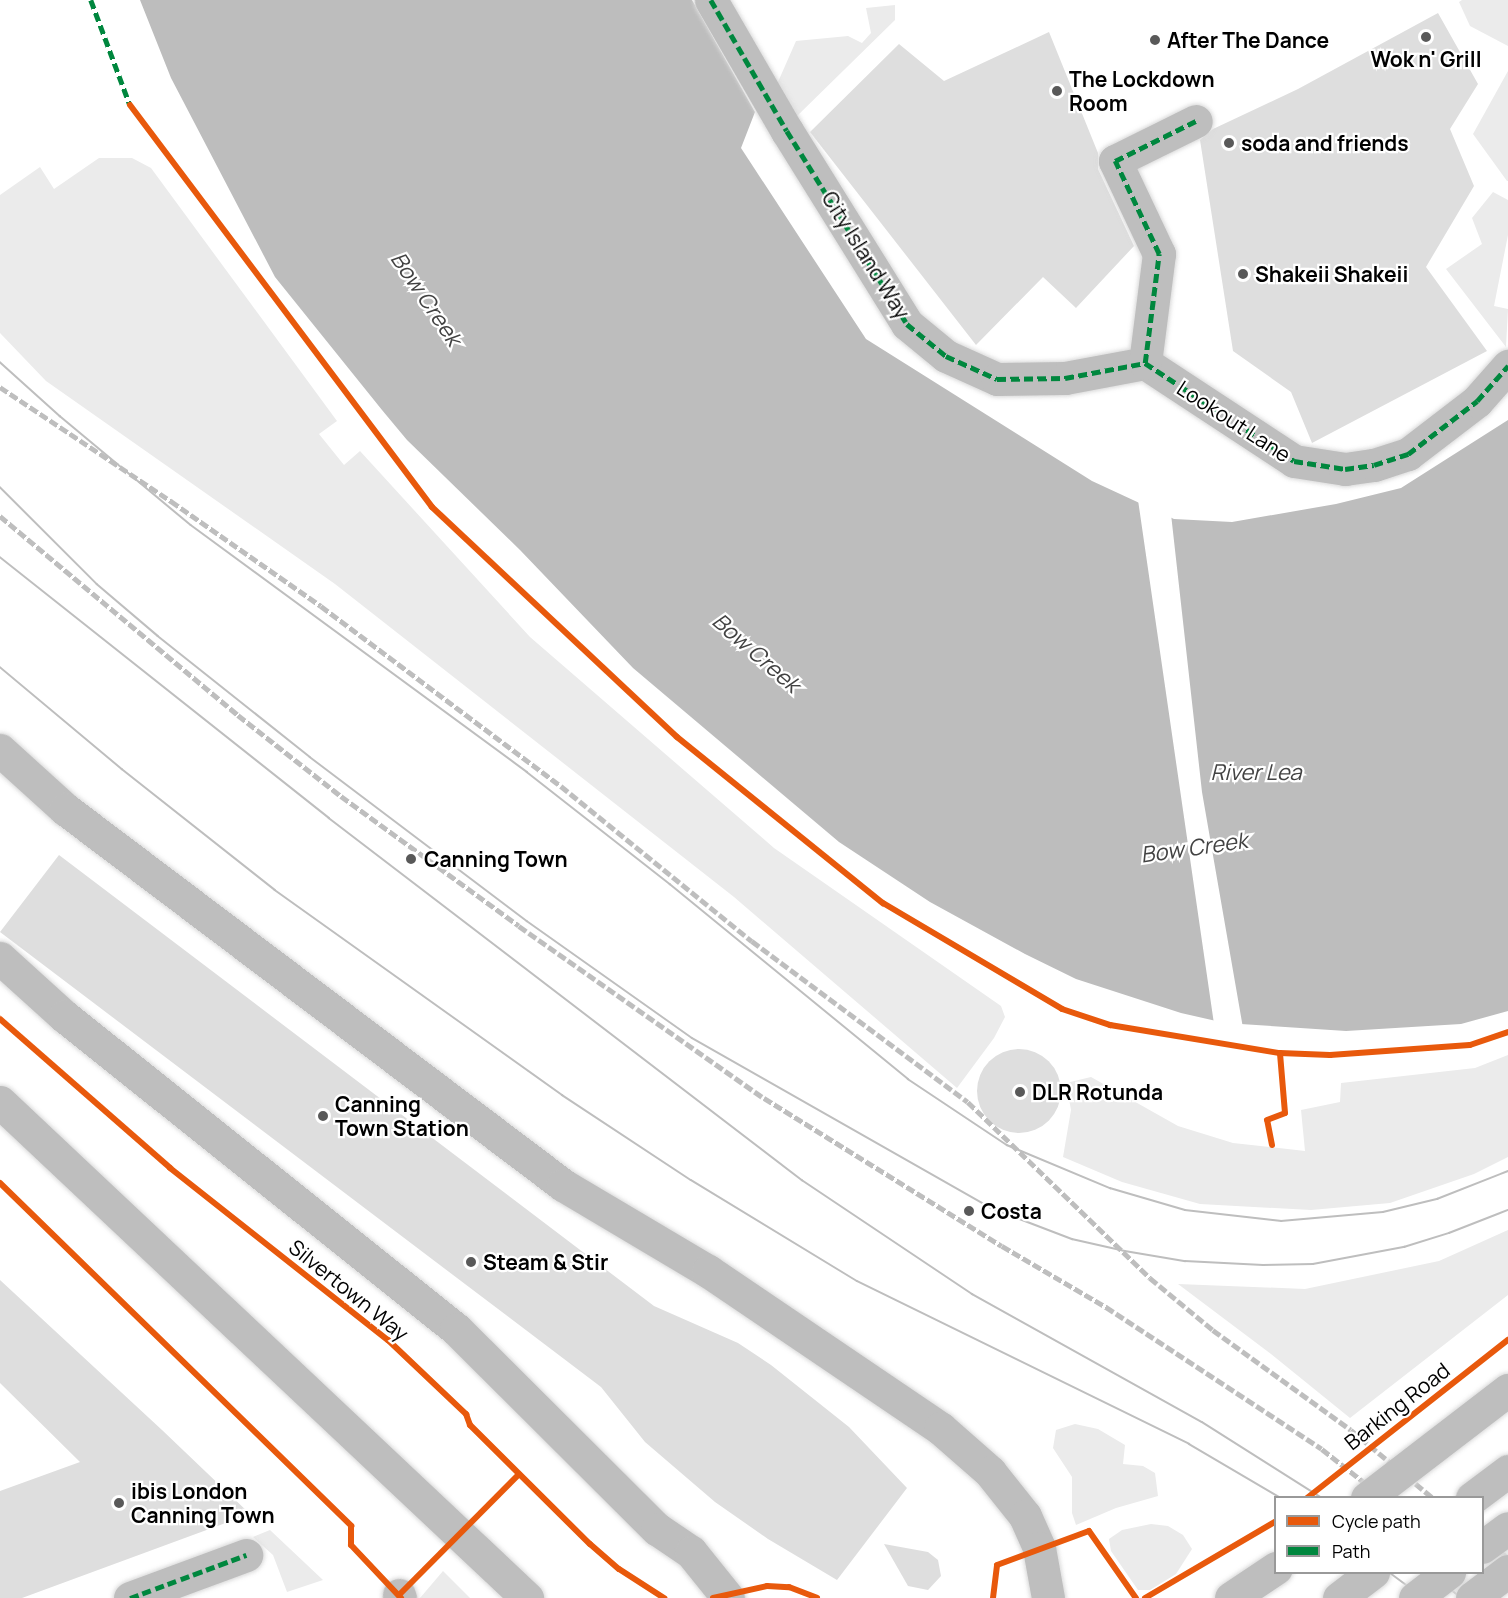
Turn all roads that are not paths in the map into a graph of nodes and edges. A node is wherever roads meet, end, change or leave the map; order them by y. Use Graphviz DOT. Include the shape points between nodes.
graph roads {
  1 [pos="711,0"];
  2 [pos="1196,121"];
  3 [pos="1145,363"];
  4 [pos="1508,366"];
  5 [pos="7,761"];
  6 [pos="0,958"];
  7 [pos="0,1102"];
  8 [pos="1508,1390"];
  9 [pos="1508,1471"];
  10 [pos="1368,1496"];
  11 [pos="1473,1496"];
  12 [pos="1508,1528"];
  13 [pos="1484,1546"];
  14 [pos="246,1555"];
  15 [pos="1274,1569"];
  16 [pos="1508,1571"];
  17 [pos="1369,1574"];
  18 [pos="1446,1574"];
  19 [pos="130,1598"];
  20 [pos="527,1598"];
  21 [pos="728,1598"];
  22 [pos="1048,1598"];
  23 [pos="1231,1598"];
  24 [pos="1339,1598"];
  25 [pos="1415,1598"];
  26 [pos="1472,1598"];
  1 -- 3 [label="main road, City Island Way" via="907,324 946,356 997,379 1065,378"];
  2 -- 3 [label="main road" via="1115,161 1159,254"];
  3 -- 4 [label="main road, Lookout Lane" via="1294,461 1345,469 1408,454 1478,401"];
  5 -- 22 [label="main road" via="563,1185 708,1270 940,1428 990,1472 1025,1516 1039,1548"];
  6 -- 21 [label="main road" via="73,1023 456,1329 657,1529 691,1552"];
  7 -- 20 [label="main road"];
  8 -- 10 [label="main road, bridge"];
  9 -- 11 [label="main road"];
  12 -- 13 [label="main road, bridge"];
  14 -- 19 [label="main road"];
  15 -- 23 [label="main road"];
  16 -- 26 [label="main road, bridge"];
  17 -- 24 [label="main road"];
  18 -- 25 [label="main road, bridge"];
}
